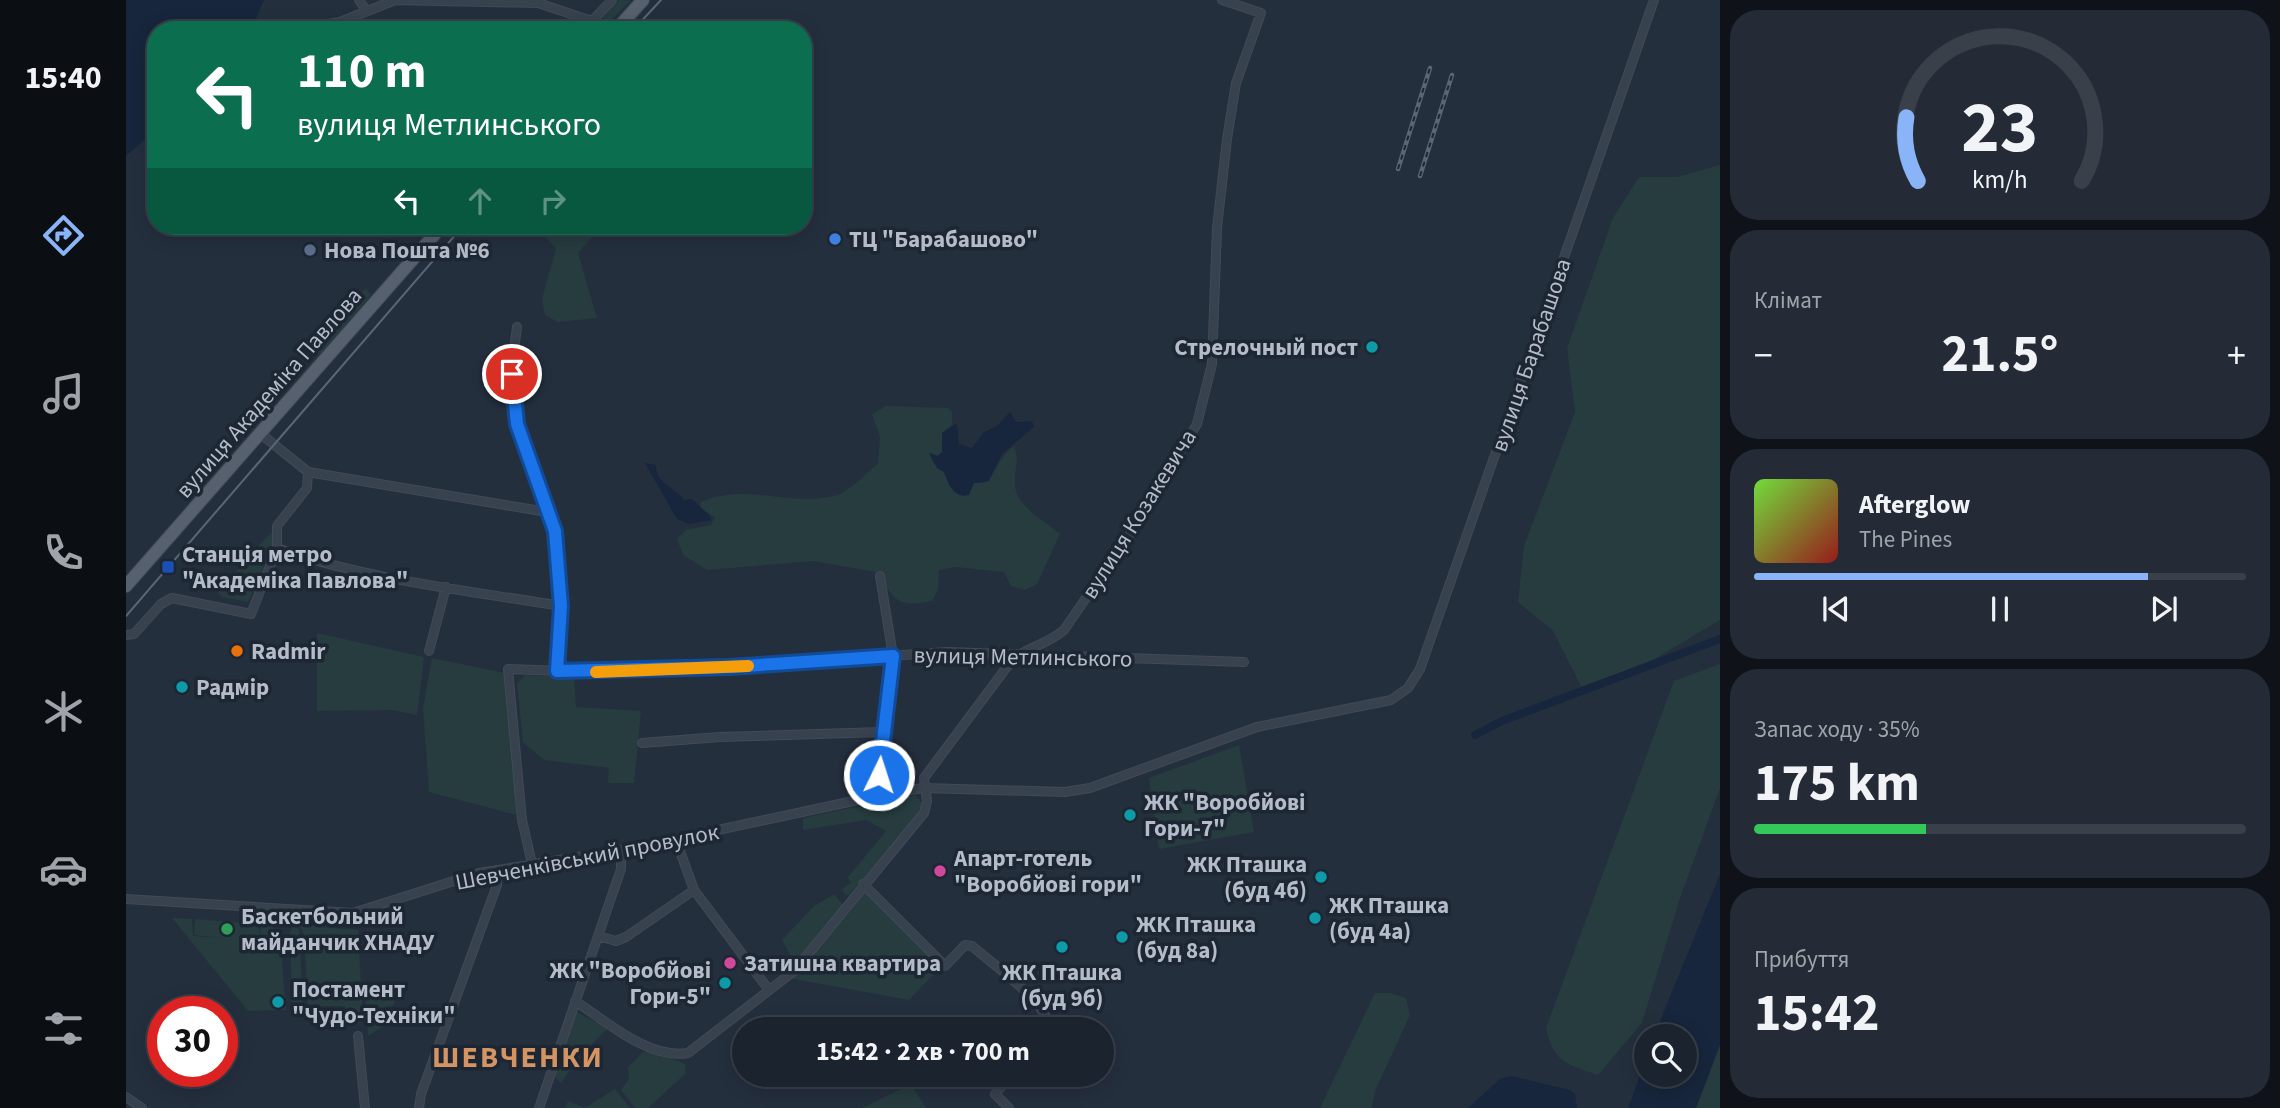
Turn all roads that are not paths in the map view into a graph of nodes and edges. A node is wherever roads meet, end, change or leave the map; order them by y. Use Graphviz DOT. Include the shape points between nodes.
graph roads {
  1 [pos="359,0"];
  2 [pos="612,0"];
  3 [pos="1222,0"];
  4 [pos="1654,0"];
  5 [pos="538,1"];
  6 [pos="640,1"];
  7 [pos="366,10"];
  8 [pos="342,21"];
  9 [pos="592,21"];
  10 [pos="623,21"];
  11 [pos="434,235"];
  12 [pos="517,327"];
  13 [pos="261,434"];
  14 [pos="308,472"];
  15 [pos="547,512"];
  16 [pos="277,548"];
  17 [pos="880,576"];
  18 [pos="126,586"];
  19 [pos="446,587"];
  20 [pos="561,606"];
  21 [pos="127,636"];
  22 [pos="429,651"];
  23 [pos="1020,654"];
  24 [pos="893,656"];
  25 [pos="1244,662"];
  26 [pos="557,671"];
  27 [pos="1391,700"];
  28 [pos="882,732"];
  29 [pos="642,743"];
  30 [pos="923,788"];
  31 [pos="879,796"];
  32 [pos="676,840"];
  33 [pos="621,850"];
  34 [pos="532,864"];
  35 [pos="496,870"];
  36 [pos="865,881"];
  37 [pos="694,890"];
  38 [pos="126,900"];
  39 [pos="598,936"];
  40 [pos="769,990"];
  41 [pos="575,1001"];
  42 [pos="1047,1017"];
  43 [pos="358,1036"];
  44 [pos="1001,1087"];
  45 [pos="126,1097"];
  46 [pos="142,1108"];
  47 [pos="365,1108"];
  48 [pos="419,1108"];
  49 [pos="539,1108"];
  50 [pos="1009,1108"];
  1 -- 7 [label="street"];
  2 -- 9 [label="street"];
  3 -- 23 [label="street, вулиця Козакевича" via="1261,13 1236,83 1227,139 1217,228 1212,364 1199,417 1173,466 1064,630 1052,641"];
  4 -- 27 [label="street, вулиця Барабашова" via="1420,669 1408,688"];
  5 -- 7 [label="street" via="395,0"];
  5 -- 9 [label="street"];
  6 -- 10 [label="main road"];
  7 -- 8 [label="street"];
  11 -- 13 [label="main road, вулиця Академіка Павлова"];
  12 -- 15 [label="street" via="513,400"];
  13 -- 14 [label="street"];
  13 -- 18 [label="main road, вулиця Академіка Павлова"];
  14 -- 15 [label="street"];
  14 -- 16 [label="street" via="307,488 277,526"];
  15 -- 20 [label="street" via="555,531"];
  16 -- 19 [label="street"];
  16 -- 21 [label="street" via="251,614 172,598"];
  17 -- 24 [label="street"];
  19 -- 20 [label="street"];
  19 -- 22 [label="street"];
  20 -- 26 [label="street"];
  23 -- 24 [label="street, вулиця Метлинського"];
  23 -- 25 [label="street, вулиця Метлинського"];
  23 -- 30 [label="street, вулиця Козакевича" via="924,778"];
  24 -- 26 [label="street, вулиця Метлинського" via="729,667"];
  24 -- 28 [label="street"];
  26 -- 34 [label="street, вулиця Метлинського" via="508,669 522,820"];
  27 -- 30 [label="street, Шевченківський провулок" via="1267,724 1090,788 1065,792"];
  28 -- 29 [label="street"];
  28 -- 31 [label="street"];
  30 -- 31 [label="street, Шевченківський провулок"];
  30 -- 36 [label="street" via="927,802 923,813"];
  31 -- 32 [label="street, Шевченківський провулок"];
  32 -- 33 [label="street, Шевченківський провулок"];
  32 -- 37 [label="street"];
  33 -- 34 [label="street, Шевченківський провулок"];
  33 -- 39 [label="street" via="621,869"];
  34 -- 35 [label="street, Шевченківський провулок"];
  35 -- 38 [label="street, Шевченківський провулок" via="353,913"];
  35 -- 48 [label="street" via="497,885"];
  36 -- 40 [label="street" via="794,971"];
  36 -- 42 [label="street" via="945,966 965,945 972,946"];
  37 -- 39 [label="street" via="626,937"];
  37 -- 40 [label="street"];
  39 -- 41 [label="street"];
  40 -- 41 [label="street" via="688,1053 677,1055 665,1054"];
  41 -- 49 [label="street"];
  43 -- 47 [label="street"];
  44 -- 50 [label="street" via="995,1094"];
  45 -- 46 [label="street"];
}
